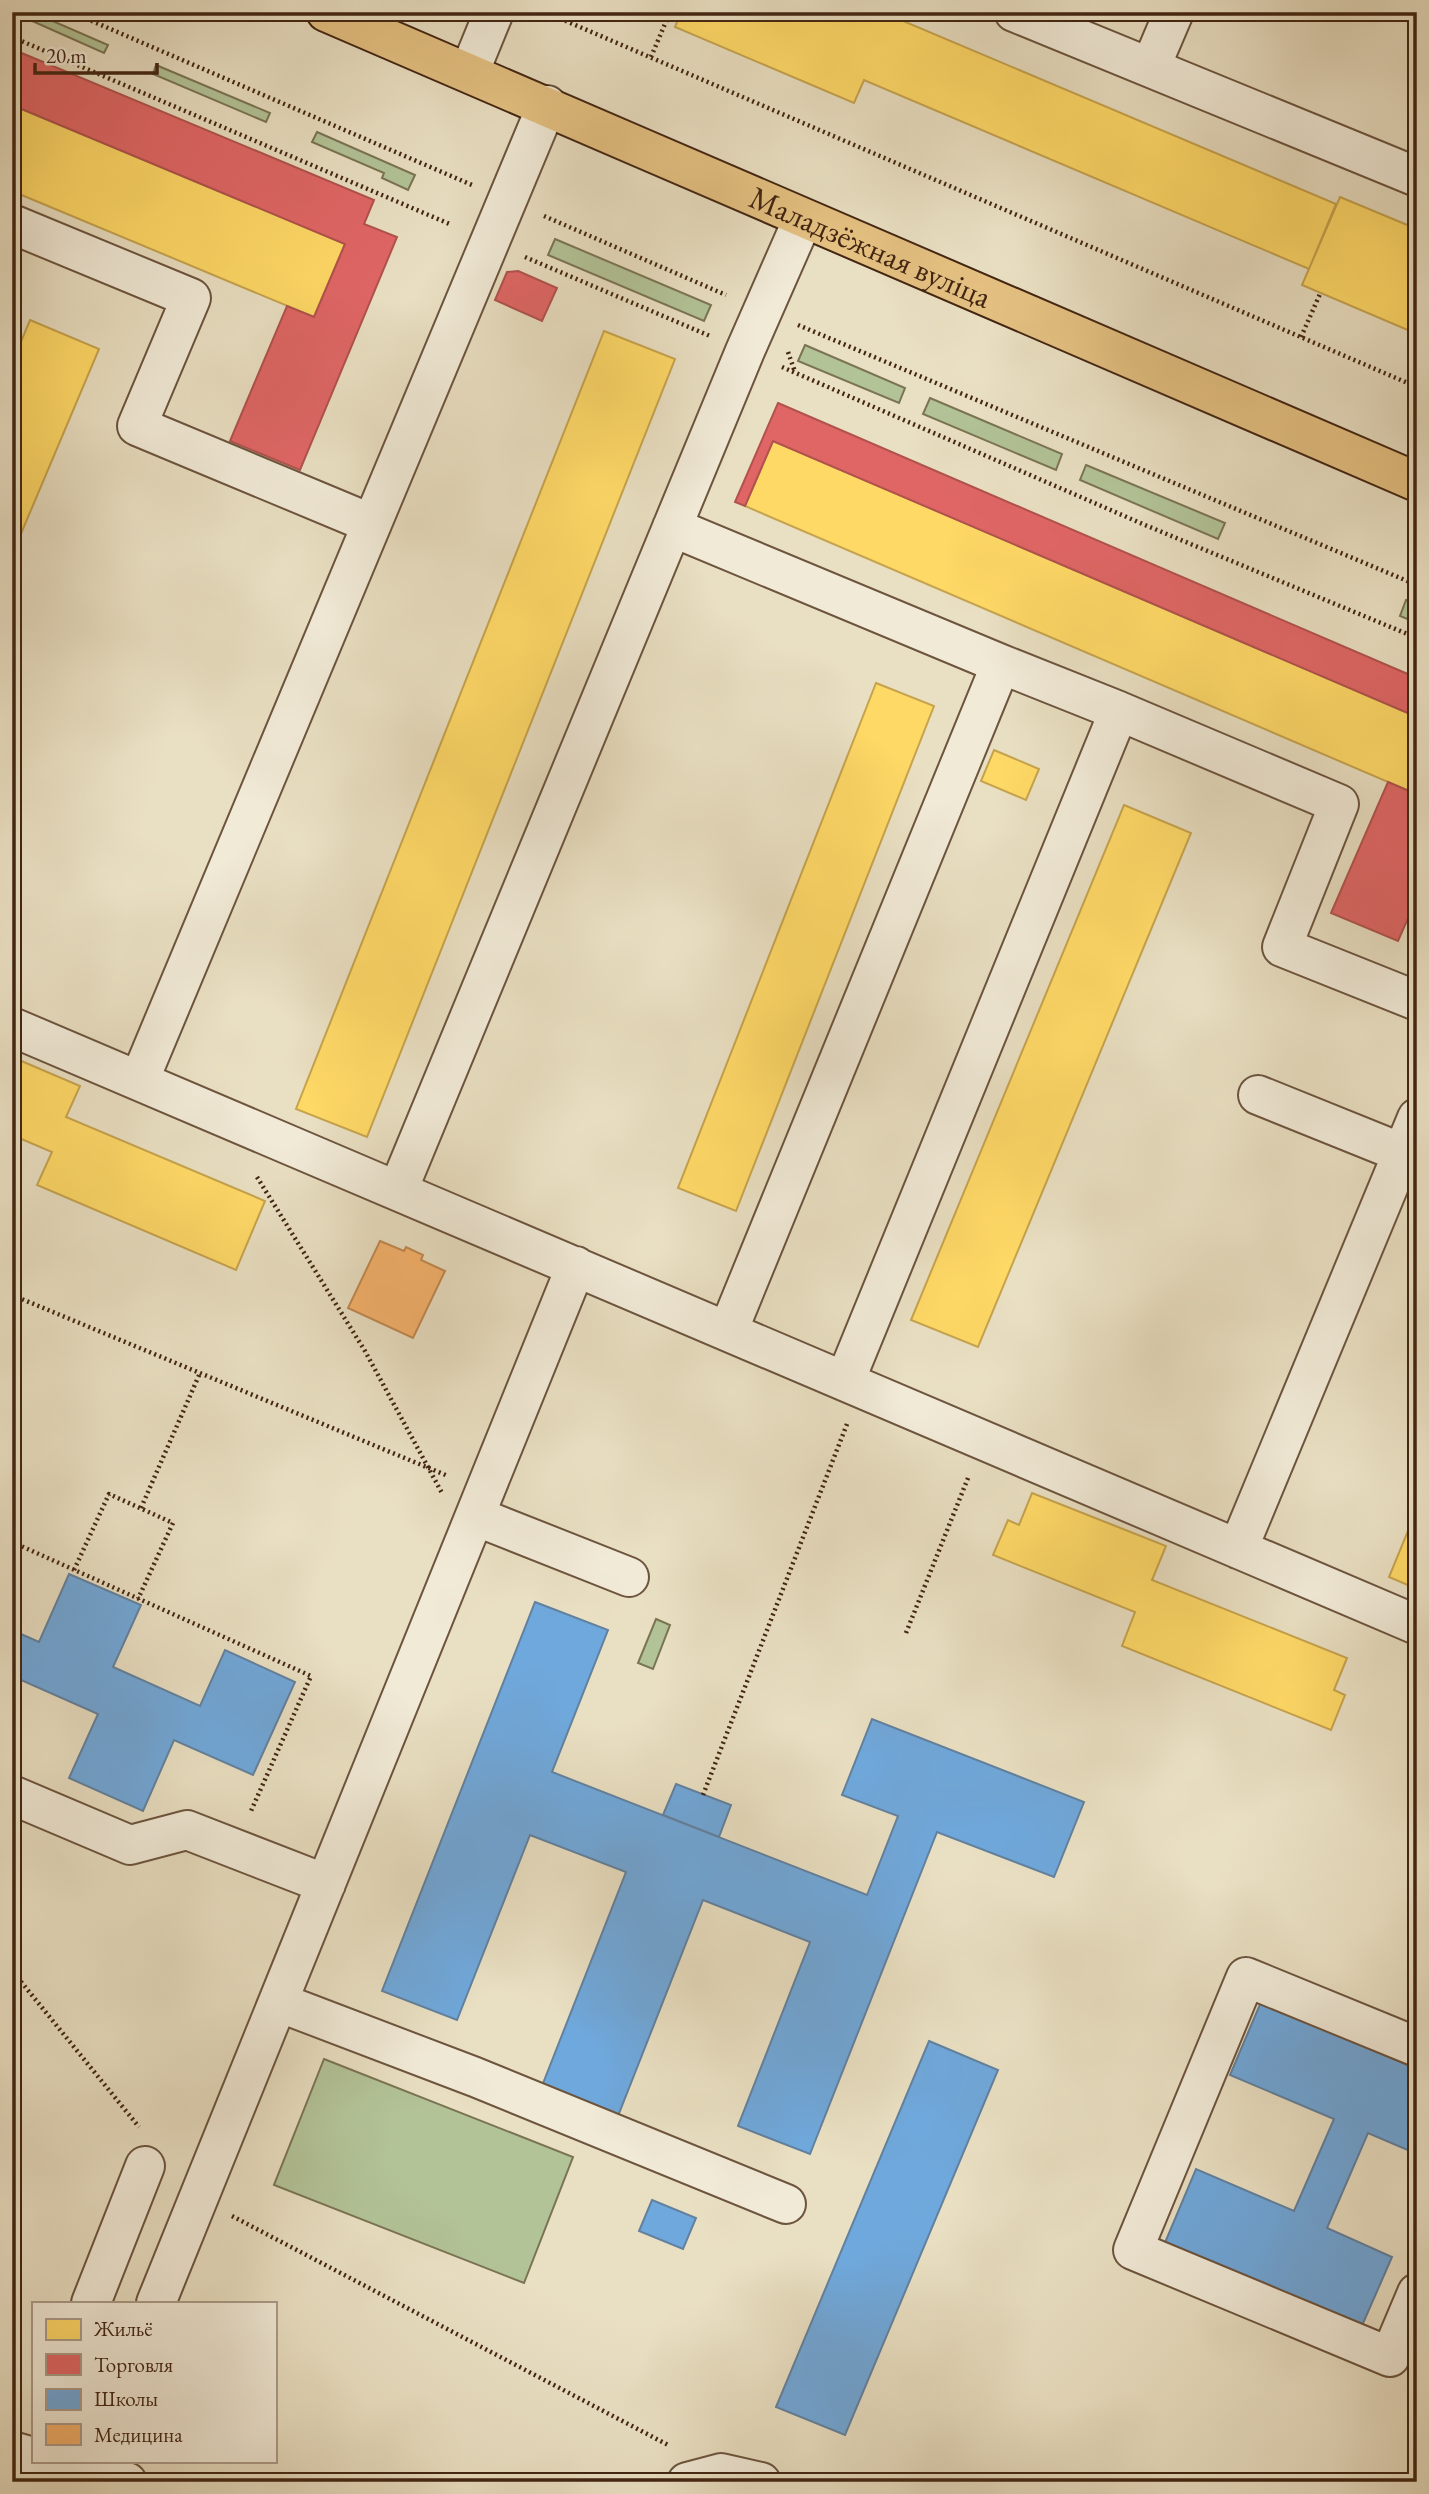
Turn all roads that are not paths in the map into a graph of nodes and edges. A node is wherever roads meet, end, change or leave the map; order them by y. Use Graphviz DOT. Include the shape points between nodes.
graph roads {
  1 [pos="326,12"];
  2 [pos="494,12"];
  3 [pos="1014,12"];
  4 [pos="1174,12"];
  5 [pos="1151,66"];
  6 [pos="468,73"];
  7 [pos="547,106"];
  8 [pos="1417,177"];
  9 [pos="803,219"];
  10 [pos="13,227"];
  11 [pos="1417,482"];
  12 [pos="372,524"];
  13 [pos="671,527"];
  14 [pos="1001,664"];
  15 [pos="1119,711"];
  16 [pos="1417,1001"];
  17 [pos="12,1027"];
  18 [pos="139,1081"];
  19 [pos="1258,1095"];
  20 [pos="1417,1118"];
  21 [pos="1402,1153"];
  22 [pos="398,1190"];
  23 [pos="576,1266"];
  24 [pos="728,1331"];
  25 [pos="853,1384"];
  26 [pos="475,1515"];
  27 [pos="1238,1549"];
  28 [pos="629,1577"];
  29 [pos="1417,1625"];
  30 [pos="12,1795"];
  31 [pos="326,1884"];
  32 [pos="278,2002"];
  33 [pos="1417,2047"];
  34 [pos="146,2151"];
  35 [pos="786,2204"];
  36 [pos="1417,2292"];
  37 [pos="91,2302"];
  38 [pos="156,2302"];
  39 [pos="12,2451"];
  40 [pos="32,2456"];
  41 [pos="57,2462"];
  42 [pos="90,2466"];
  43 [pos="704,2477"];
  44 [pos="127,2482"];
  45 [pos="761,2482"];
  1 -- 6 [label="main road, Маладзёжная вуліца"];
  2 -- 6 [label="lane"];
  3 -- 5 [label="lane"];
  4 -- 5 [label="lane"];
  5 -- 8 [label="lane"];
  6 -- 7 [label="main road, Маладзёжная вуліца"];
  7 -- 9 [label="main road, Маладзёжная вуліца"];
  7 -- 12 [label="lane"];
  9 -- 11 [label="main road, Маладзёжная вуліца"];
  9 -- 13 [label="lane"];
  10 -- 12 [label="lane" via="191,298 137,426"];
  12 -- 18 [label="lane"];
  13 -- 14 [label="lane"];
  13 -- 22 [label="lane"];
  14 -- 15 [label="lane"];
  14 -- 24 [label="lane"];
  15 -- 16 [label="lane" via="1339,804 1282,947"];
  15 -- 25 [label="lane"];
  17 -- 18 [label="lane"];
  18 -- 22 [label="lane"];
  19 -- 21 [label="lane"];
  20 -- 21 [label="lane"];
  21 -- 27 [label="lane"];
  22 -- 23 [label="lane"];
  23 -- 24 [label="lane"];
  23 -- 26 [label="lane"];
  24 -- 25 [label="lane"];
  25 -- 27 [label="lane"];
  26 -- 28 [label="lane"];
  26 -- 31 [label="lane"];
  27 -- 29 [label="lane"];
  30 -- 31 [label="lane" via="130,1845 187,1830"];
  31 -- 32 [label="lane"];
  32 -- 35 [label="lane"];
  32 -- 38 [label="lane"];
  33 -- 36 [label="lane" via="1246,1977 1133,2250 1390,2357"];
  34 -- 37 [label="lane"];
  39 -- 40 [label="lane"];
  41 -- 42 [label="lane"];
  42 -- 44 [label="lane"];
  43 -- 45 [label="lane"];
}
